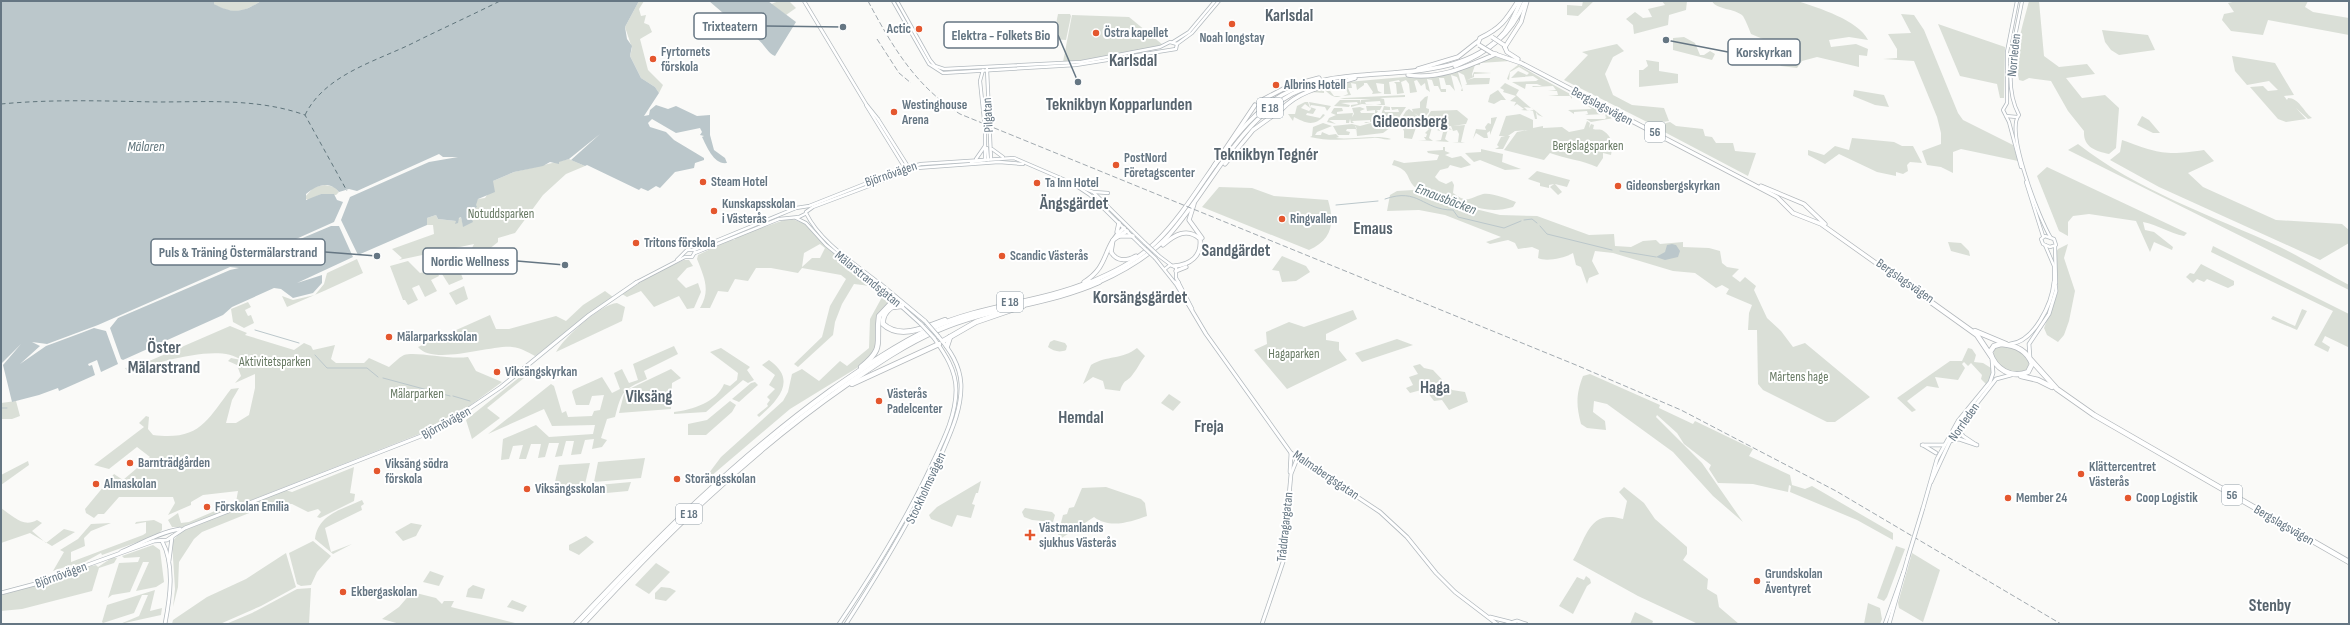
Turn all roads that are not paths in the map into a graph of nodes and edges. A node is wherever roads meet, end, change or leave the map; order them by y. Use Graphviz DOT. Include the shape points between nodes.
graph roads {
  1 [pos="804,1"];
  2 [pos="807,1"];
  3 [pos="893,1"];
  4 [pos="897,1"];
  5 [pos="1215,1"];
  6 [pos="1219,1"];
  7 [pos="1518,1"];
  8 [pos="1521,1"];
  9 [pos="1526,1"];
  10 [pos="2017,1"];
  11 [pos="2022,1"];
  12 [pos="810,9"];
  13 [pos="912,30"];
  14 [pos="1484,36"];
  15 [pos="1173,42"];
  16 [pos="1478,43"];
  17 [pos="1177,44"];
  18 [pos="1166,45"];
  19 [pos="1505,46"];
  20 [pos="1168,49"];
  21 [pos="1497,54"];
  22 [pos="952,69"];
  23 [pos="991,70"];
  24 [pos="939,71"];
  25 [pos="984,71"];
  26 [pos="1388,74"];
  27 [pos="1408,75"];
  28 [pos="1345,76"];
  29 [pos="987,77"];
  30 [pos="1355,78"];
  31 [pos="1264,99"];
  32 [pos="865,103"];
  33 [pos="1255,105"];
  34 [pos="2006,107"];
  35 [pos="1282,109"];
  36 [pos="2015,109"];
  37 [pos="2005,116"];
  38 [pos="1271,117"];
  39 [pos="2017,118"];
  40 [pos="985,146"];
  41 [pos="992,149"];
  42 [pos="1003,157"];
  43 [pos="1008,158"];
  44 [pos="976,159"];
  45 [pos="988,160"];
  46 [pos="902,163"];
  47 [pos="948,164"];
  48 [pos="900,169"];
  49 [pos="908,169"];
  50 [pos="1210,177"];
  51 [pos="1093,192"];
  52 [pos="1108,193"];
  53 [pos="1102,196"];
  54 [pos="1096,200"];
  55 [pos="1195,200"];
  56 [pos="1794,201"];
  57 [pos="1102,202"];
  58 [pos="801,207"];
  59 [pos="1788,208"];
  60 [pos="1808,209"];
  61 [pos="793,210"];
  62 [pos="806,213"];
  63 [pos="1801,216"];
  64 [pos="795,217"];
  65 [pos="1119,223"];
  66 [pos="1127,228"];
  67 [pos="1118,234"];
  68 [pos="1133,236"];
  69 [pos="2043,236"];
  70 [pos="2051,238"];
  71 [pos="2045,245"];
  72 [pos="2055,246"];
  73 [pos="1155,248"];
  74 [pos="684,252"];
  75 [pos="695,252"];
  76 [pos="1144,253"];
  77 [pos="685,257"];
  78 [pos="675,261"];
  79 [pos="1173,266"];
  80 [pos="1164,269"];
  81 [pos="1176,271"];
  82 [pos="1168,274"];
  83 [pos="1054,293"];
  84 [pos="896,300"];
  85 [pos="1036,300"];
  86 [pos="902,306"];
  87 [pos="891,307"];
  88 [pos="1192,310"];
  89 [pos="967,314"];
  90 [pos="2036,329"];
  91 [pos="953,335"];
  92 [pos="941,342"];
  93 [pos="2007,344"];
  94 [pos="947,346"];
  95 [pos="1991,358"];
  96 [pos="2030,359"];
  97 [pos="2016,374"];
  98 [pos="843,382"];
  99 [pos="841,389"];
  100 [pos="2115,427"];
  101 [pos="1958,428"];
  102 [pos="1950,441"];
  103 [pos="1944,445"];
  104 [pos="1291,453"];
  105 [pos="1936,453"];
  106 [pos="1297,459"];
  107 [pos="1291,474"];
  108 [pos="1929,485"];
  109 [pos="185,528"];
  110 [pos="171,530"];
  111 [pos="160,535"];
  112 [pos="172,536"];
  113 [pos="161,540"];
  114 [pos="119,553"];
  115 [pos="2349,562"];
  116 [pos="169,563"];
  117 [pos="1904,571"];
  118 [pos="1,593"];
  119 [pos="1486,615"];
  120 [pos="1509,623"];
  121 [pos="165,624"];
  122 [pos="576,624"];
  123 [pos="583,624"];
  124 [pos="839,624"];
  125 [pos="846,624"];
  126 [pos="1262,624"];
  127 [pos="1497,624"];
  128 [pos="1526,624"];
  129 [pos="1885,624"];
  130 [pos="1889,624"];
  1 -- 12 [label="main road"];
  2 -- 12 [label="main road"];
  3 -- 13 [label="main road"];
  4 -- 13 [label="main road"];
  5 -- 15 [label="main road" via="1189,32"];
  6 -- 17 [label="main road" via="1192,33"];
  7 -- 14 [label="highway" via="1501,26"];
  8 -- 26 [label="highway, E 18" via="1506,30 1477,53 1434,69"];
  9 -- 19 [label="highway" via="1522,22"];
  9 -- 27 [label="highway, E 18" via="1510,30 1484,52 1451,67"];
  10 -- 34 [label="main road, Norrleden" via="2007,52"];
  11 -- 36 [label="main road, Norrleden" via="2011,69"];
  12 -- 32 [label="main road"];
  13 -- 22 [label="main road" via="934,64 944,69"];
  13 -- 24 [label="main road" via="929,64"];
  14 -- 16 [label="highway"];
  14 -- 19 [label="highway, Bergslagsvägen, bridge" via="1492,37"];
  15 -- 17 [label="main road"];
  15 -- 18 [label="main road"];
  16 -- 21 [label="highway, 56, bridge"];
  16 -- 26 [label="highway, E 18" via="1472,49 1448,61"];
  17 -- 20 [label="main road" via="1176,49"];
  18 -- 20 [label="main road"];
  18 -- 25 [label="main road" via="1088,61 999,66"];
  19 -- 21 [label="highway" via="1502,52"];
  19 -- 56 [label="highway, Bergslagsvägen / 56" via="1511,55 1581,94"];
  20 -- 23 [label="main road" via="1082,64"];
  21 -- 27 [label="highway, E 18" via="1449,71"];
  21 -- 59 [label="highway, Bergslagsvägen / 56" via="1521,63 1770,193"];
  22 -- 24 [label="main road"];
  22 -- 25 [label="main road" via="981,67"];
  23 -- 25 [label="main road"];
  23 -- 29 [label="main road"];
  24 -- 25 [label="main road"];
  25 -- 29 [label="main road"];
  25 -- 40 [label="main road, Pilgatan"];
  26 -- 28 [label="highway, E 18"];
  27 -- 30 [label="highway, E 18"];
  28 -- 31 [label="highway, E 18" via="1328,76 1303,82"];
  28 -- 50 [label="highway, E 18" via="1305,84 1278,98 1247,126"];
  29 -- 41 [label="main road, Pilgatan"];
  30 -- 35 [label="highway, E 18" via="1308,90 1291,99"];
  30 -- 50 [label="highway, E 18" via="1311,86 1276,104 1249,129"];
  32 -- 46 [label="main road"];
  32 -- 49 [label="main road" via="878,119"];
  33 -- 50 [label="highway, E 18" via="1216,161"];
  34 -- 36 [label="main road"];
  34 -- 37 [label="main road, Norrleden" via="2002,110"];
  36 -- 39 [label="main road, Norrleden" via="2019,115"];
  37 -- 39 [label="main road"];
  37 -- 69 [label="main road" via="2010,122"];
  38 -- 50 [label="highway, E 18" via="1253,130"];
  39 -- 70 [label="main road" via="2016,134 2024,168 2046,232"];
  40 -- 44 [label="main road"];
  40 -- 45 [label="main road, Pilgatan"];
  41 -- 42 [label="main road"];
  41 -- 45 [label="main road, Pilgatan"];
  42 -- 43 [label="main road"];
  42 -- 45 [label="main road"];
  43 -- 45 [label="main road"];
  43 -- 51 [label="main road" via="1026,163"];
  44 -- 45 [label="main road, Björnövägen"];
  44 -- 47 [label="main road, Björnövägen"];
  45 -- 47 [label="main road, Björnövägen" via="966,165"];
  45 -- 54 [label="main road" via="1025,164 1076,186"];
  46 -- 48 [label="main road"];
  46 -- 49 [label="main road"];
  47 -- 49 [label="main road, Björnövägen"];
  48 -- 49 [label="main road, Björnövägen"];
  48 -- 58 [label="main road, Björnövägen"];
  49 -- 62 [label="main road, Björnövägen" via="813,207"];
  50 -- 55 [label="highway, E 18"];
  50 -- 76 [label="highway, E 18" via="1167,230"];
  51 -- 52 [label="main road"];
  51 -- 54 [label="main road"];
  53 -- 57 [label="main road"];
  54 -- 57 [label="main road"];
  54 -- 65 [label="main road"];
  55 -- 73 [label="highway, E 18"];
  55 -- 81 [label="highway, E 18" via="1189,220 1202,238 1203,248 1195,261"];
  56 -- 59 [label="highway" via="1788,203"];
  56 -- 60 [label="highway, 56" via="1804,204"];
  57 -- 66 [label="main road"];
  58 -- 61 [label="main road, Björnövägen"];
  58 -- 62 [label="main road, Mälarstrandsgatan"];
  59 -- 63 [label="highway, 56"];
  60 -- 63 [label="highway" via="1807,214"];
  60 -- 93 [label="highway, Bergslagsvägen / 56" via="1822,222 1977,332"];
  61 -- 64 [label="main road" via="791,214"];
  61 -- 75 [label="main road"];
  62 -- 64 [label="main road, Björnövägen" via="802,217"];
  62 -- 84 [label="main road, Mälarstrandsgatan" via="807,219 828,241"];
  63 -- 95 [label="highway, Bergslagsvägen / 56" via="1820,224 1977,335"];
  64 -- 75 [label="main road" via="756,228"];
  64 -- 84 [label="main road, Mälarstrandsgatan"];
  65 -- 66 [label="main road"];
  65 -- 67 [label="highway"];
  66 -- 67 [label="highway, E 18"];
  66 -- 68 [label="main road"];
  66 -- 79 [label="main road, bridge"];
  67 -- 68 [label="highway"];
  67 -- 76 [label="highway, E 18" via="1110,247 1114,257 1128,260"];
  67 -- 83 [label="highway, E 18" via="1108,244 1104,265 1098,273 1084,282"];
  68 -- 80 [label="main road, bridge"];
  69 -- 70 [label="main road"];
  69 -- 71 [label="main road" via="2040,240"];
  70 -- 72 [label="main road" via="2055,241"];
  71 -- 72 [label="main road"];
  71 -- 90 [label="main road" via="2052,264 2054,291"];
  72 -- 90 [label="main road" via="2056,291 2052,308"];
  73 -- 79 [label="highway, E 18" via="1159,248 1182,232 1191,232 1198,236 1201,242 1198,253 1185,265"];
  73 -- 85 [label="highway, E 18" via="1131,267 1106,280"];
  74 -- 75 [label="main road" via="688,249"];
  74 -- 77 [label="main road"];
  74 -- 78 [label="main road, Björnövägen"];
  75 -- 77 [label="main road, Björnövägen" via="692,257"];
  76 -- 83 [label="highway, E 18" via="1101,278"];
  77 -- 78 [label="main road, Björnövägen"];
  78 -- 109 [label="main road, Björnövägen" via="616,296 470,410 439,429"];
  79 -- 80 [label="main road"];
  79 -- 81 [label="main road, Malmabergsgatan"];
  80 -- 82 [label="main road, Malmabergsgatan"];
  81 -- 82 [label="main road"];
  81 -- 88 [label="main road, Malmabergsgatan"];
  82 -- 88 [label="main road, Malmabergsgatan"];
  83 -- 89 [label="highway, E 18"];
  84 -- 86 [label="main road, Mälarstrandsgatan"];
  84 -- 87 [label="highway"];
  84 -- 92 [label="main road, Mälarstrandsgatan, bridge" via="925,321"];
  84 -- 98 [label="highway, E 18" via="879,316 880,340 875,354"];
  85 -- 91 [label="highway, E 18" via="976,322"];
  85 -- 99 [label="highway, E 18" via="988,311 940,329 890,356"];
  86 -- 87 [label="highway"];
  86 -- 92 [label="main road, Mälarstrandsgatan, bridge"];
  87 -- 89 [label="highway, E 18" via="884,315 883,322 888,328 897,331 916,329"];
  88 -- 104 [label="main road, Malmabergsgatan" via="1231,370"];
  89 -- 98 [label="highway, E 18" via="915,337"];
  90 -- 93 [label="main road" via="2022,342"];
  90 -- 96 [label="main road" via="2029,344"];
  91 -- 92 [label="highway, E 18"];
  91 -- 94 [label="highway"];
  92 -- 94 [label="main road, Stockholmsvägen"];
  92 -- 99 [label="highway, E 18"];
  92 -- 124 [label="main road, Stockholmsvägen" via="956,382 955,402 950,421 907,518 885,557"];
  93 -- 95 [label="highway" via="1994,346"];
  93 -- 96 [label="highway, 56" via="2023,351"];
  94 -- 125 [label="main road, Stockholmsvägen" via="958,366 961,383 956,418 911,520"];
  95 -- 97 [label="highway, 56" via="1999,368"];
  95 -- 103 [label="main road, Norrleden" via="1990,382 1958,421"];
  96 -- 97 [label="highway" via="2031,366 2028,372"];
  96 -- 100 [label="highway, Bergslagsvägen / 56" via="2038,372 2052,384"];
  97 -- 100 [label="highway, Bergslagsvägen / 56" via="2046,384"];
  97 -- 101 [label="main road, Norrleden" via="1996,379"];
  98 -- 122 [label="highway, E 18" via="781,428 706,493 644,552"];
  99 -- 123 [label="highway, E 18" via="788,428 714,492 649,554"];
  100 -- 115 [label="highway, Bergslagsvägen / 56"];
  101 -- 102 [label="main road, Norrleden"];
  101 -- 102 [label="main road" via="1963,436 1976,445 1959,439"];
  102 -- 108 [label="main road, Norrleden"];
  103 -- 105 [label="main road" via="1922,445"];
  103 -- 108 [label="main road, Norrleden"];
  104 -- 106 [label="main road, Malmabergsgatan"];
  104 -- 107 [label="main road, Tråddragargatan"];
  106 -- 107 [label="main road, Tråddragargatan"];
  106 -- 119 [label="main road, Malmabergsgatan" via="1380,512 1407,537 1455,592"];
  107 -- 126 [label="main road, Tråddragargatan" via="1283,562"];
  108 -- 117 [label="main road, Norrleden, bridge"];
  109 -- 110 [label="main road, Björnövägen"];
  109 -- 112 [label="main road, Björnövägen"];
  110 -- 111 [label="main road, Björnövägen"];
  110 -- 112 [label="main road"];
  111 -- 113 [label="main road"];
  111 -- 114 [label="main road, Björnövägen"];
  112 -- 113 [label="main road, Björnövägen"];
  112 -- 116 [label="main road"];
  113 -- 114 [label="main road, Björnövägen"];
  113 -- 116 [label="main road" via="165,544"];
  114 -- 118 [label="main road, Björnövägen" via="35,584"];
  116 -- 121 [label="main road" via="170,594"];
  117 -- 129 [label="main road, Norrleden"];
  117 -- 130 [label="main road, Norrleden"];
  119 -- 120 [label="main road, Malmabergsgatan"];
  119 -- 127 [label="main road, Malmabergsgatan"];
  120 -- 128 [label="main road, Malmabergsgatan" via="1517,621"];
}
